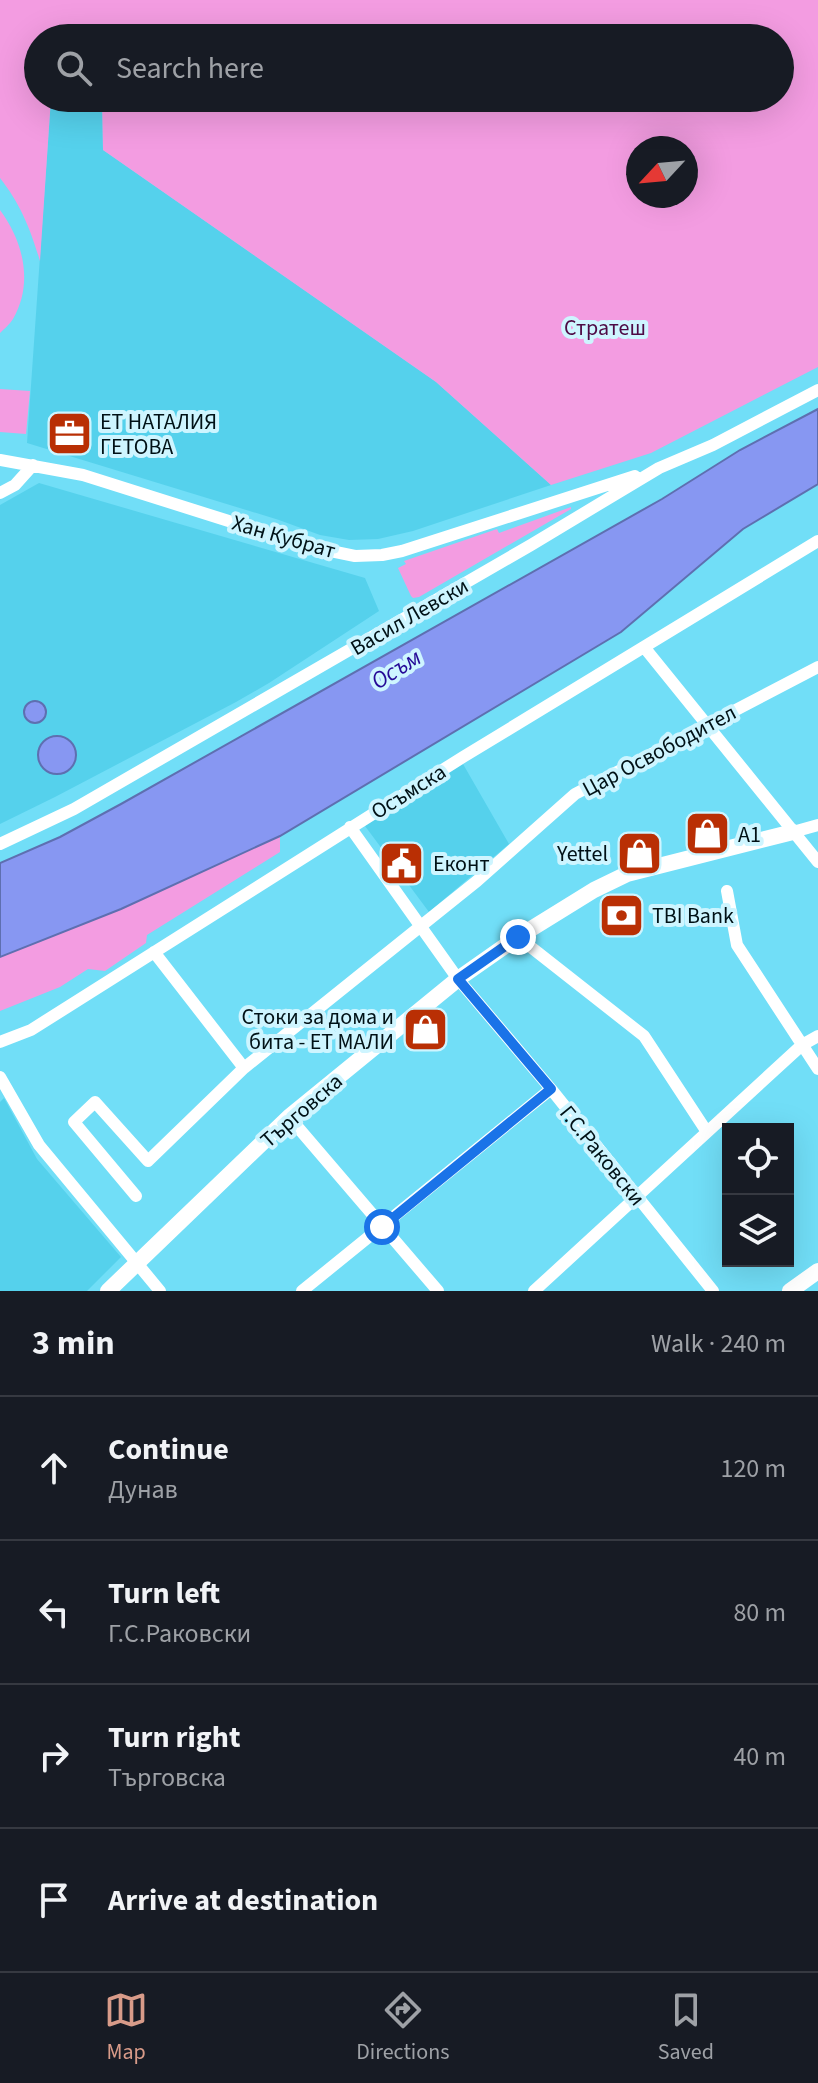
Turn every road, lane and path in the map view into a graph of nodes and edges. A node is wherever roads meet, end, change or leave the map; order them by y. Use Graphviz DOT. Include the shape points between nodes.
graph roads {
  1 [pos="818,390"];
  2 [pos="0,460"];
  3 [pos="33,465"];
  4 [pos="659,468"];
  5 [pos="0,493"];
  6 [pos="818,541"];
  7 [pos="644,647"];
  8 [pos="818,667"];
  9 [pos="706,726"];
  10 [pos="818,825"];
  11 [pos="350,827"];
  12 [pos="793,832"];
  13 [pos="0,844"];
  14 [pos="818,862"];
  15 [pos="727,891"];
  16 [pos="420,925"];
  17 [pos="518,937"];
  18 [pos="154,952"];
  19 [pos="458,979"];
  20 [pos="818,1036"];
  21 [pos="0,1042"];
  22 [pos="802,1045"];
  23 [pos="244,1068"];
  24 [pos="818,1069"];
  25 [pos="0,1077"];
  26 [pos="551,1089"];
  27 [pos="289,1117"];
  28 [pos="707,1132"];
  29 [pos="136,1196"];
  30 [pos="635,1196"];
  31 [pos="382,1227"];
  32 [pos="137,1263"];
  33 [pos="818,1271"];
  34 [pos="108,1291"];
  35 [pos="160,1291"];
  36 [pos="302,1291"];
  37 [pos="438,1291"];
  38 [pos="534,1291"];
  39 [pos="713,1291"];
  40 [pos="790,1291"];
  1 -- 4 [label="street, Васил Левски"];
  2 -- 3 [label="street, Хан Кубрат"];
  3 -- 4 [label="street, Хан Кубрат" via="355,556 402,551"];
  3 -- 5 [label="street"];
  4 -- 13 [label="street, Васил Левски" via="74,809"];
  6 -- 7 [label="street, Осъмска"];
  7 -- 9 [label="street"];
  7 -- 11 [label="street, Осъмска"];
  8 -- 9 [label="street, Цар Освободител"];
  9 -- 12 [label="street"];
  9 -- 16 [label="street, Цар Освободител" via="575,794"];
  10 -- 12 [label="street, Търговска"];
  11 -- 16 [label="street, Г.С.Раковски"];
  11 -- 18 [label="street, Осъмска"];
  12 -- 14 [label="street"];
  12 -- 17 [label="street, Търговска" via="627,874"];
  15 -- 22 [label="street" via="737,945"];
  16 -- 19 [label="street, Г.С.Раковски"];
  16 -- 23 [label="street, Цар Освободител"];
  17 -- 19 [label="street, Търговска"];
  17 -- 28 [label="street" via="644,1036"];
  18 -- 21 [label="street, Осъмска" via="31,1030"];
  18 -- 23 [label="street"];
  19 -- 26 [label="street, Г.С.Раковски"];
  19 -- 27 [label="street, Търговска"];
  20 -- 22 [label="street"];
  22 -- 24 [label="street"];
  22 -- 28 [label="street"];
  23 -- 29 [label="street, Цар Освободител" via="148,1161 95,1102 74,1122"];
  25 -- 32 [label="street" via="39,1145"];
  26 -- 30 [label="street, Г.С.Раковски"];
  26 -- 31 [label="street"];
  27 -- 31 [label="street"];
  27 -- 32 [label="street, Търговска"];
  28 -- 30 [label="street"];
  30 -- 38 [label="street"];
  30 -- 39 [label="street, Г.С.Раковски"];
  31 -- 36 [label="street"];
  31 -- 37 [label="street"];
  32 -- 34 [label="street, Търговска"];
  32 -- 35 [label="street"];
  33 -- 40 [label="street"];
}
